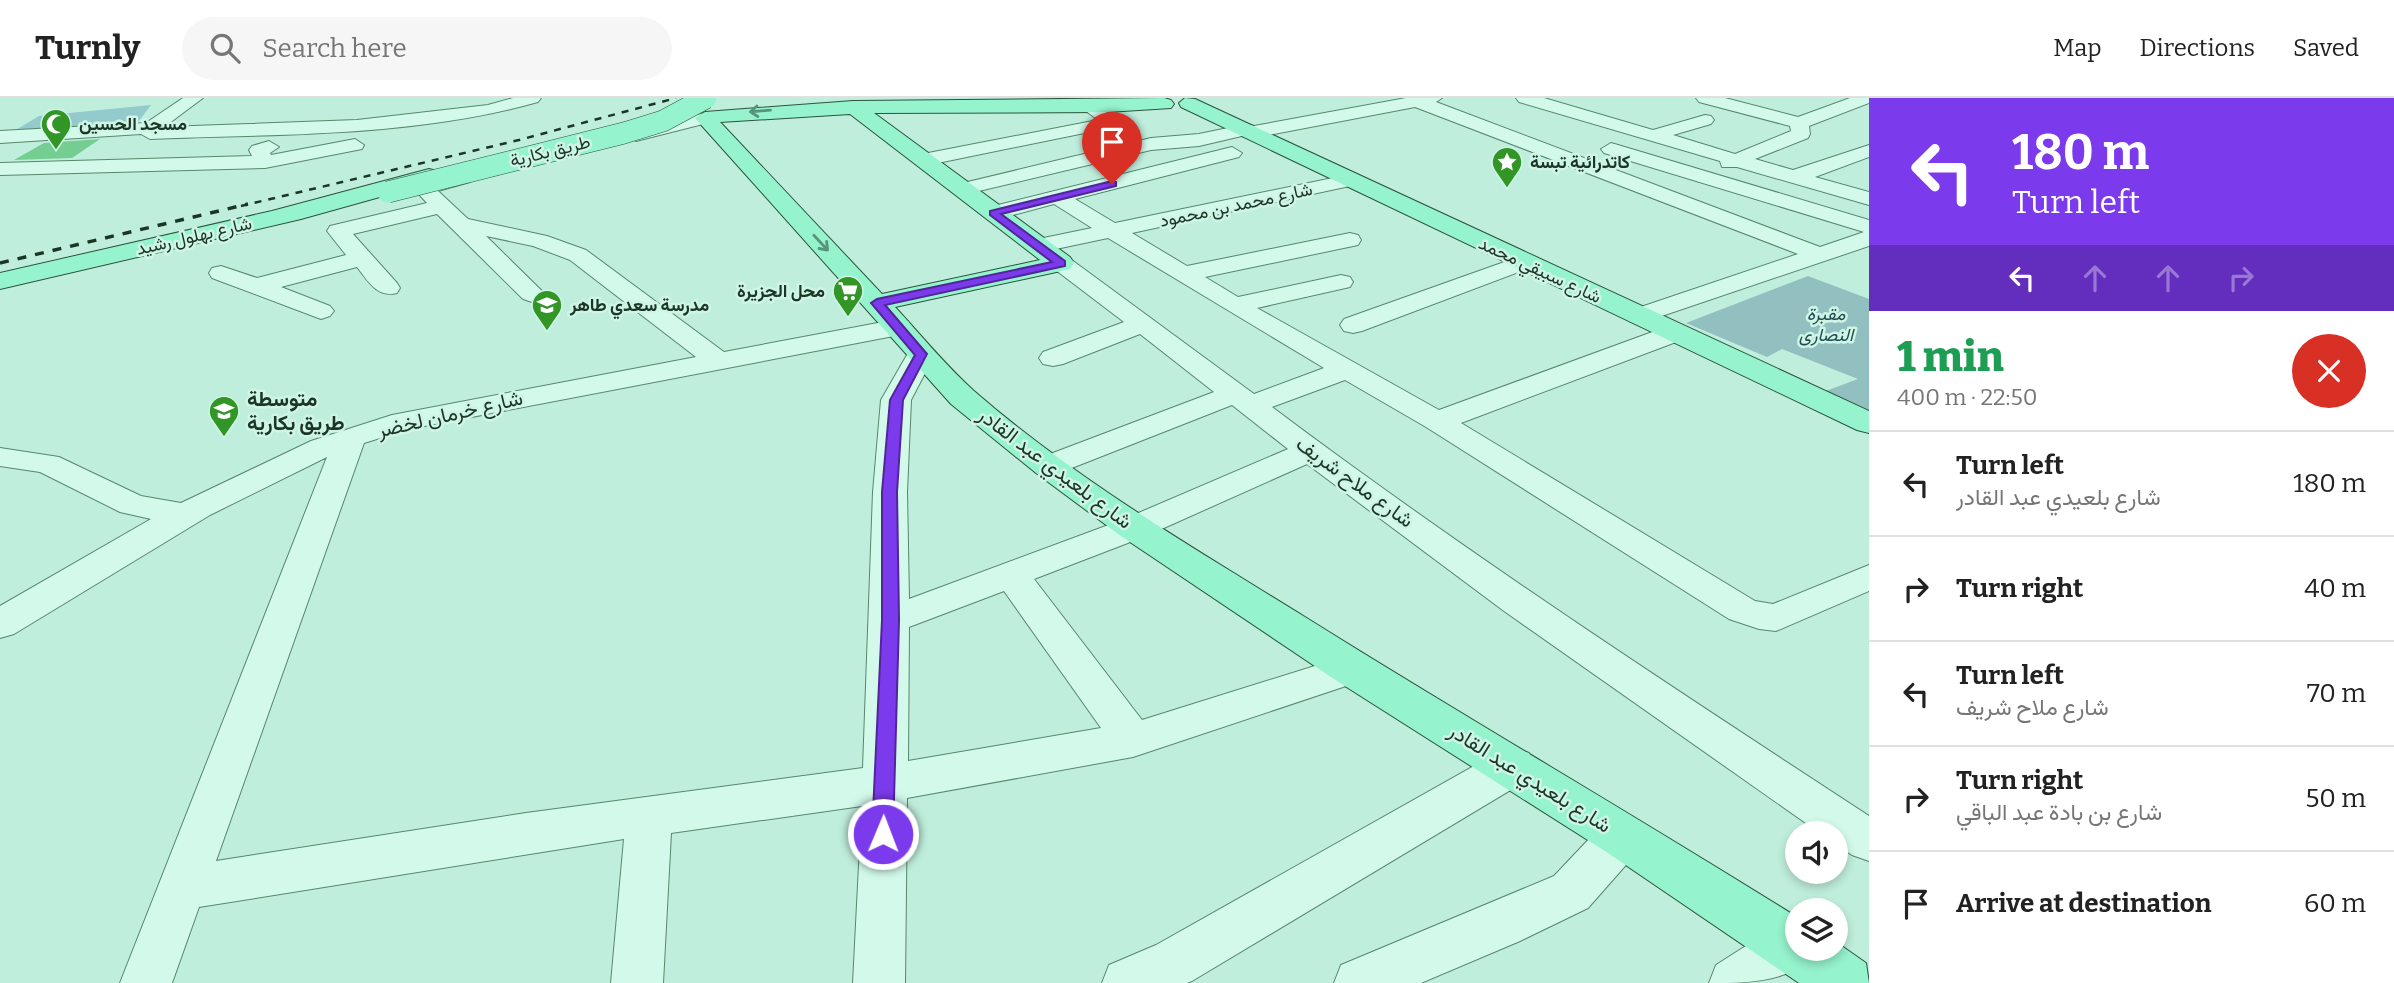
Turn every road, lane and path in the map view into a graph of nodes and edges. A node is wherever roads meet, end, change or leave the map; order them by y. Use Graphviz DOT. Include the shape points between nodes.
graph roads {
  1 [pos="194,98"];
  2 [pos="448,98"];
  3 [pos="491,98"];
  4 [pos="532,98"];
  5 [pos="1524,98"];
  6 [pos="1705,98"];
  7 [pos="1825,98"];
  8 [pos="1426,100"];
  9 [pos="1171,101"];
  10 [pos="1601,101"];
  11 [pos="1758,101"];
  12 [pos="1505,104"];
  13 [pos="1862,104"];
  14 [pos="282,106"];
  15 [pos="1213,106"];
  16 [pos="853,107"];
  17 [pos="705,108"];
  18 [pos="1091,108"];
  19 [pos="1566,110"];
  20 [pos="1643,111"];
  21 [pos="1705,120"];
  22 [pos="1607,122"];
  23 [pos="1799,123"];
  24 [pos="358,125"];
  25 [pos="151,128"];
  26 [pos="259,128"];
  27 [pos="1250,130"];
  28 [pos="1497,132"];
  29 [pos="51,134"];
  30 [pos="1563,134"];
  31 [pos="1653,136"];
  32 [pos="0,137"];
  33 [pos="278,144"];
  34 [pos="1277,144"];
  35 [pos="355,145"];
  36 [pos="1611,149"];
  37 [pos="1869,151"];
  38 [pos="923,160"];
  39 [pos="1735,160"];
  40 [pos="1575,161"];
  41 [pos="265,162"];
  42 [pos="0,167"];
  43 [pos="21,169"];
  44 [pos="1794,177"];
  45 [pos="1695,178"];
  46 [pos="0,180"];
  47 [pos="1352,180"];
  48 [pos="962,189"];
  49 [pos="388,192"];
  50 [pos="1867,197"];
  51 [pos="1059,198"];
  52 [pos="442,206"];
  53 [pos="994,213"];
  54 [pos="1086,215"];
  55 [pos="275,218"];
  56 [pos="464,225"];
  57 [pos="1869,227"];
  58 [pos="1015,229"];
  59 [pos="1115,231"];
  60 [pos="1869,238"];
  61 [pos="1350,240"];
  62 [pos="1049,255"];
  63 [pos="1821,255"];
  64 [pos="362,258"];
  65 [pos="1524,262"];
  66 [pos="221,273"];
  67 [pos="1184,274"];
  68 [pos="0,281"];
  69 [pos="1341,282"];
  70 [pos="257,286"];
  71 [pos="388,288"];
  72 [pos="532,294"];
  73 [pos="1234,305"];
  74 [pos="321,311"];
  75 [pos="1638,316"];
  76 [pos="1144,323"];
  77 [pos="1353,325"];
  78 [pos="899,328"];
  79 [pos="1675,332"];
  80 [pos="1053,358"];
  81 [pos="720,362"];
  82 [pos="1346,370"];
  83 [pos="1245,399"];
  84 [pos="1437,421"];
  85 [pos="1869,423"];
  86 [pos="350,438"];
  87 [pos="1310,451"];
  88 [pos="0,457"];
  89 [pos="1048,466"];
  90 [pos="184,514"];
  91 [pos="1134,528"];
  92 [pos="1012,575"];
  93 [pos="1869,577"];
  94 [pos="890,620"];
  95 [pos="0,624"];
  96 [pos="1353,669"];
  97 [pos="1133,740"];
  98 [pos="1513,766"];
  99 [pos="884,784"];
  100 [pos="649,816"];
  101 [pos="1623,835"];
  102 [pos="1869,841"];
  103 [pos="182,888"];
  104 [pos="1785,940"];
  105 [pos="1785,953"];
  106 [pos="1815,961"];
  107 [pos="146,983"];
  108 [pos="637,983"];
  109 [pos="879,983"];
  110 [pos="1128,983"];
  111 [pos="1360,983"];
  112 [pos="1735,983"];
  113 [pos="1845,983"];
  1 -- 25 [label="street"];
  2 -- 3 [label="street" via="446,104"];
  4 -- 24 [label="street" via="489,110"];
  5 -- 12 [label="street"];
  5 -- 19 [label="street"];
  6 -- 11 [label="street"];
  7 -- 13 [label="street"];
  8 -- 27 [label="street"];
  8 -- 28 [label="street"];
  9 -- 15 [label="main road, شارع سبيقي محمد"];
  9 -- 18 [label="main road"];
  10 -- 19 [label="street"];
  11 -- 23 [label="street"];
  13 -- 23 [label="street"];
  14 -- 26 [label="street"];
  15 -- 27 [label="main road, شارع سبيقي محمد"];
  16 -- 17 [label="main road, one-way"];
  16 -- 18 [label="main road"];
  16 -- 38 [label="main road, شارع ملاح شريف"];
  17 -- 49 [label="main road, طريق بكارية, bridge"];
  17 -- 52 [label="street" via="423,188"];
  17 -- 55 [label="main road"];
  17 -- 78 [label="main road, شارع بلعيدي عبد القادر, one-way"];
  18 -- 38 [label="street" via="1114,122"];
  19 -- 22 [label="street"];
  19 -- 28 [label="street"];
  20 -- 22 [label="street"];
  21 -- 31 [label="street"];
  22 -- 30 [label="street"];
  22 -- 31 [label="street"];
  23 -- 39 [label="street" via="1801,134"];
  24 -- 26 [label="street"];
  24 -- 33 [label="street"];
  25 -- 26 [label="street" via="149,133"];
  25 -- 29 [label="street"];
  26 -- 33 [label="street" via="242,146"];
  27 -- 34 [label="main road, شارع سبيقي محمد"];
  27 -- 48 [label="street" via="1151,144"];
  28 -- 40 [label="street"];
  29 -- 32 [label="street"];
  29 -- 42 [label="street"];
  31 -- 36 [label="street"];
  31 -- 39 [label="street"];
  33 -- 41 [label="street" via="259,150"];
  34 -- 47 [label="main road, شارع سبيقي محمد"];
  34 -- 51 [label="street"];
  35 -- 41 [label="street"];
  36 -- 40 [label="street"];
  36 -- 45 [label="street"];
  37 -- 44 [label="street"];
  38 -- 48 [label="main road, شارع ملاح شريف"];
  39 -- 44 [label="street"];
  39 -- 45 [label="street"];
  40 -- 63 [label="street"];
  41 -- 43 [label="street"];
  42 -- 43 [label="street"];
  43 -- 46 [label="street"];
  44 -- 50 [label="street"];
  45 -- 57 [label="street"];
  47 -- 59 [label="street, شارع محمد بن محمود"];
  47 -- 65 [label="main road, شارع سبيقي محمد"];
  48 -- 53 [label="main road, شارع ملاح شريف"];
  49 -- 55 [label="main road, شارع بهلول رشيد"];
  51 -- 53 [label="street"];
  51 -- 54 [label="street"];
  52 -- 56 [label="street"];
  52 -- 64 [label="street" via="338,231"];
  53 -- 58 [label="main road, شارع ملاح شريف"];
  54 -- 58 [label="street"];
  54 -- 59 [label="street"];
  55 -- 68 [label="main road, شارع بهلول رشيد"];
  56 -- 72 [label="street"];
  56 -- 81 [label="street" via="539,241 578,255"];
  58 -- 62 [label="main road, شارع ملاح شريف"];
  59 -- 62 [label="street, شارع محمد بن محمود"];
  59 -- 67 [label="street"];
  60 -- 63 [label="street"];
  61 -- 67 [label="street"];
  62 -- 76 [label="street, شارع ملاح شريف"];
  62 -- 78 [label="main road"];
  63 -- 75 [label="street"];
  64 -- 70 [label="street"];
  64 -- 71 [label="street"];
  65 -- 75 [label="main road, شارع سبيقي محمد"];
  65 -- 77 [label="street"];
  66 -- 70 [label="street"];
  67 -- 73 [label="street"];
  69 -- 73 [label="street"];
  70 -- 74 [label="street"];
  73 -- 82 [label="street"];
  75 -- 79 [label="main road, شارع سبيقي محمد"];
  76 -- 80 [label="street"];
  76 -- 83 [label="street, شارع ملاح شريف"];
  78 -- 81 [label="street, شارع خرمان لخضر"];
  78 -- 89 [label="main road, شارع بلعيدي عبد القادر" via="962,397"];
  78 -- 94 [label="street" via="890,492"];
  79 -- 84 [label="street"];
  79 -- 85 [label="main road, شارع سبيقي محمد"];
  81 -- 86 [label="street, شارع خرمان لخضر" via="403,421"];
  82 -- 83 [label="street"];
  82 -- 84 [label="street"];
  83 -- 87 [label="street, شارع ملاح شريف"];
  83 -- 89 [label="street"];
  84 -- 93 [label="street" via="1751,613 1782,616"];
  86 -- 90 [label="street, شارع خرمان لخضر" via="254,478"];
  86 -- 103 [label="street"];
  87 -- 91 [label="street"];
  87 -- 102 [label="street, شارع ملاح شريف" via="1569,637"];
  88 -- 90 [label="street" via="48,464 132,505"];
  89 -- 91 [label="main road, شارع بلعيدي عبد القادر"];
  90 -- 95 [label="street, شارع خرمان لخضر"];
  91 -- 92 [label="street"];
  91 -- 96 [label="main road, شارع بلعيدي عبد القادر"];
  92 -- 94 [label="street"];
  92 -- 97 [label="street"];
  94 -- 99 [label="street"];
  96 -- 97 [label="street"];
  96 -- 98 [label="main road, شارع بلعيدي عبد القادر"];
  97 -- 99 [label="street"];
  98 -- 101 [label="main road, شارع بلعيدي عبد القادر"];
  98 -- 110 [label="street" via="1174,963"];
  99 -- 100 [label="street"];
  99 -- 109 [label="street"];
  100 -- 103 [label="street"];
  100 -- 108 [label="street"];
  101 -- 104 [label="main road, شارع بلعيدي عبد القادر"];
  101 -- 111 [label="street" via="1571,892"];
  103 -- 107 [label="street"];
  105 -- 112 [label="street"];
  106 -- 113 [label="main road, شارع بلعيدي عبد القادر"];
}
